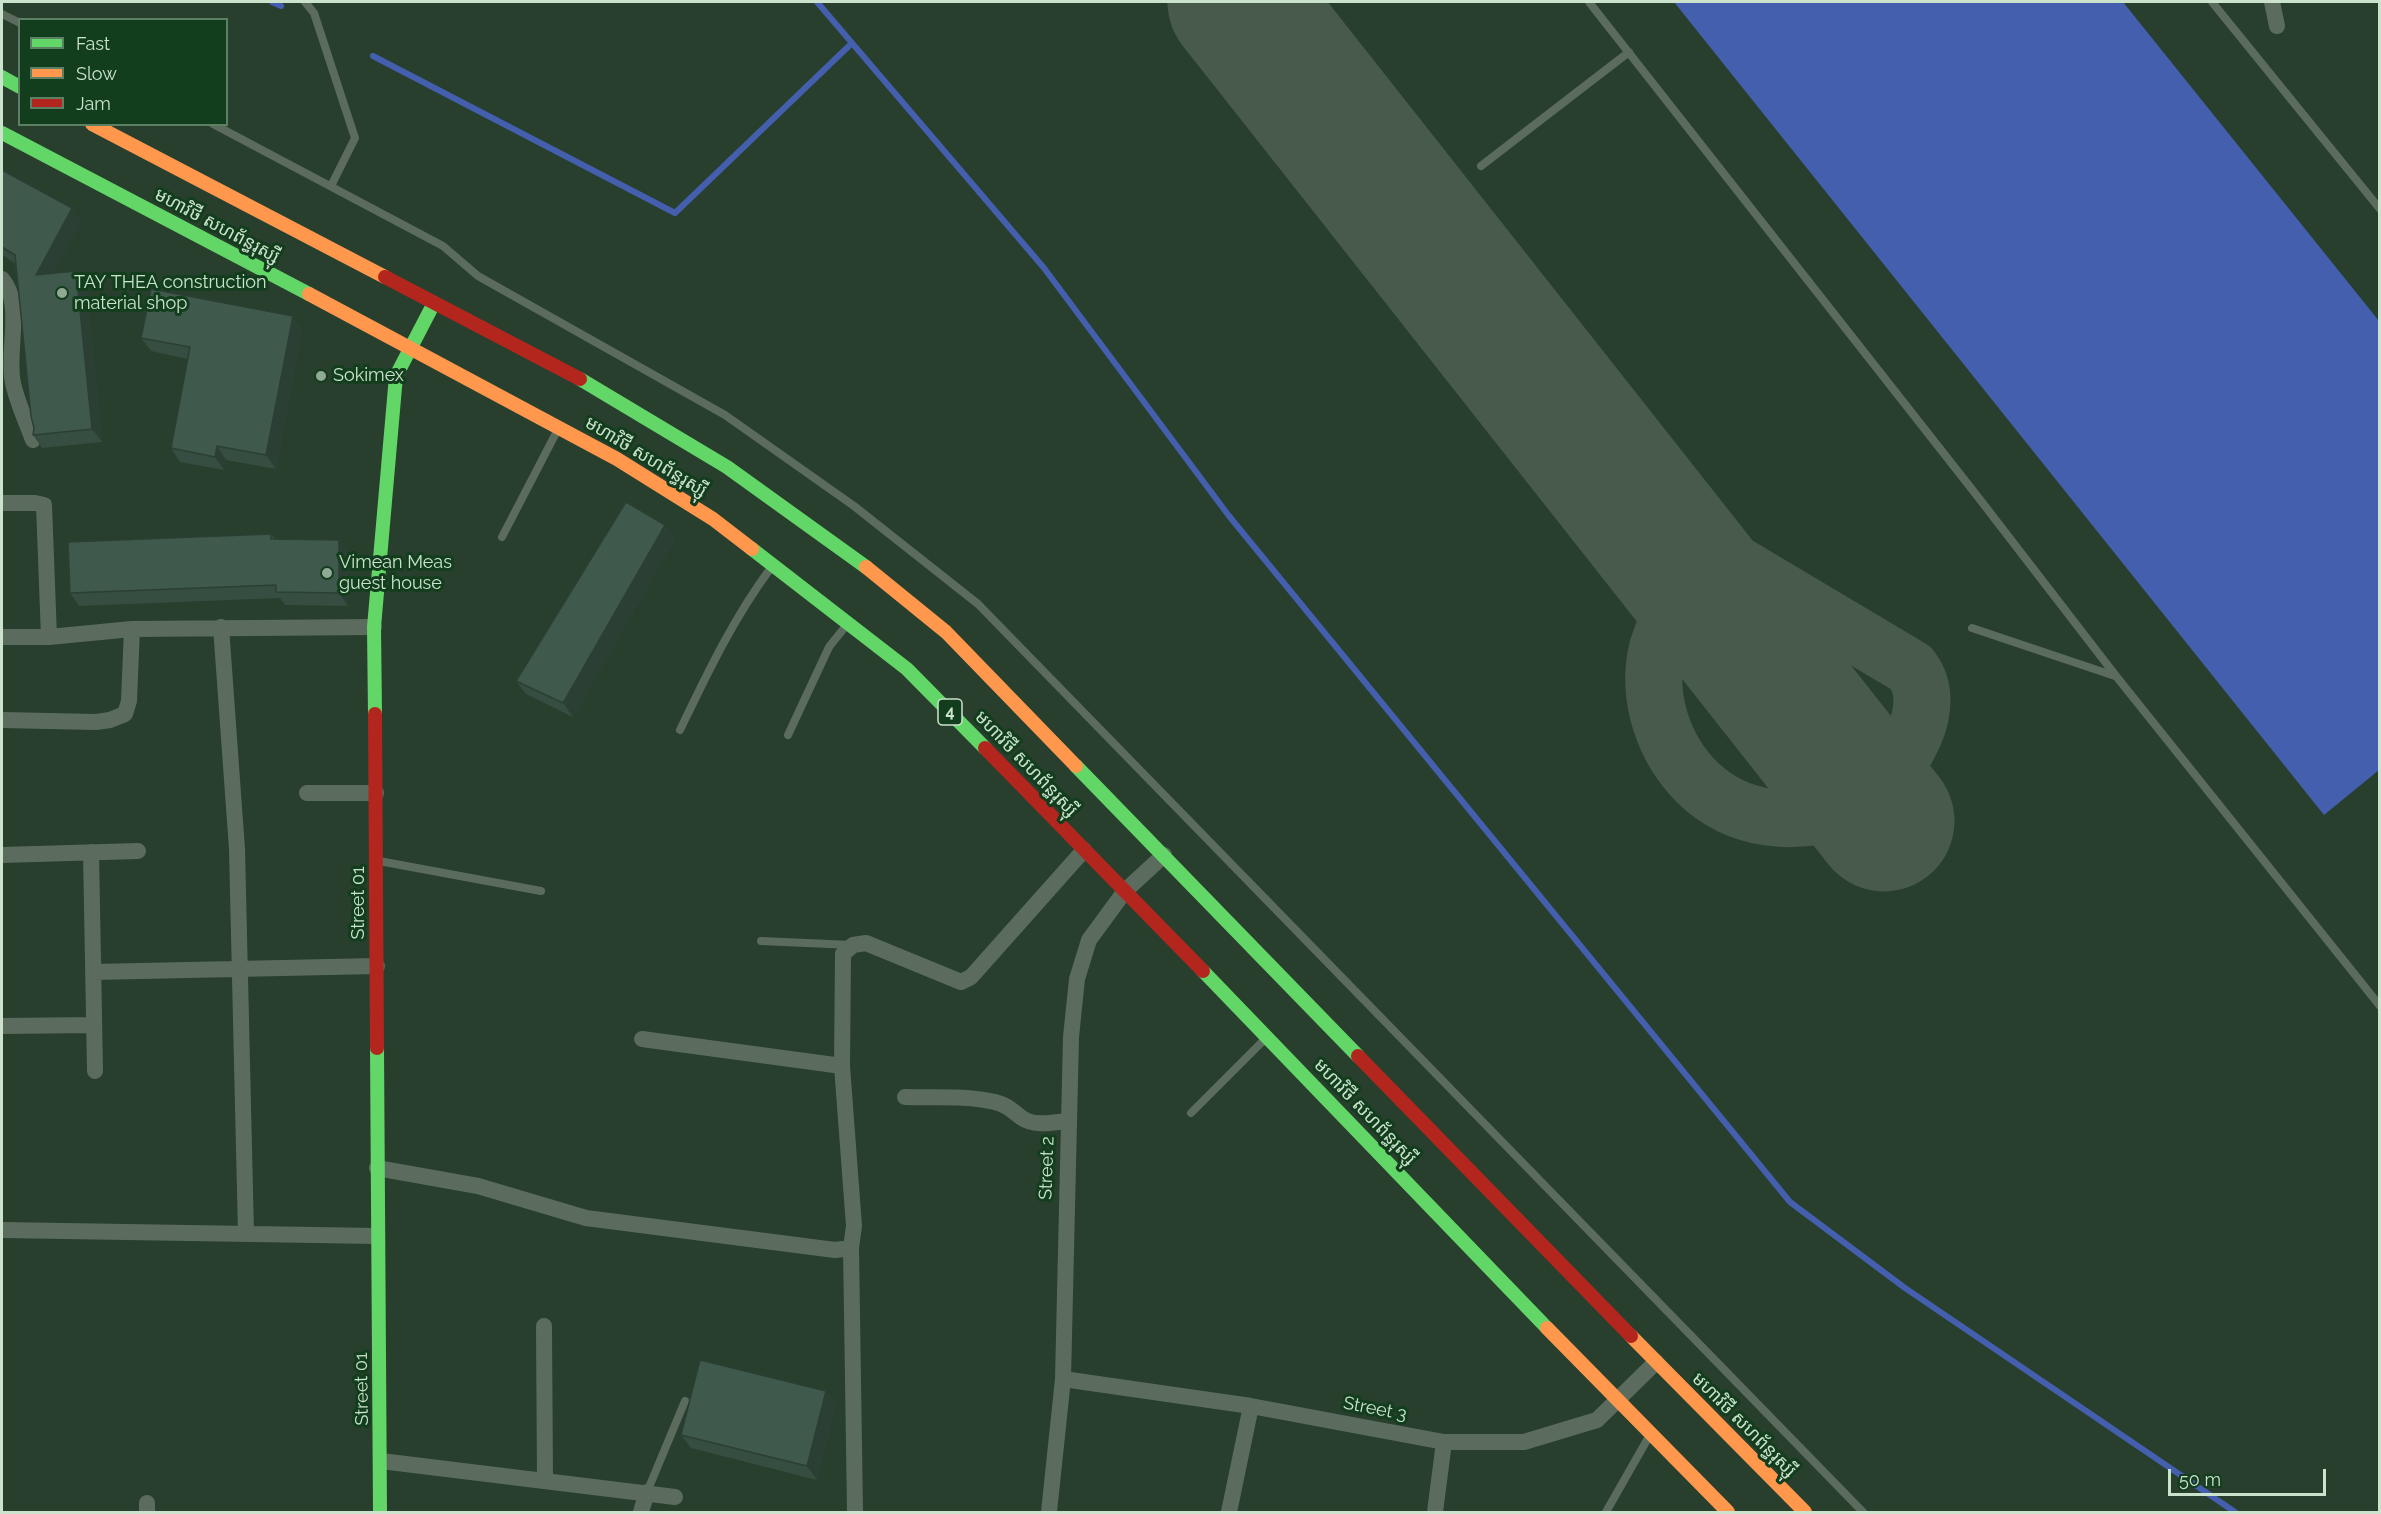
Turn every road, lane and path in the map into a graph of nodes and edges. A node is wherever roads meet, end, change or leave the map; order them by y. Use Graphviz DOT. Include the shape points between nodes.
graph roads {
  1 [pos="304,2"];
  2 [pos="1588,2"];
  3 [pos="2212,2"];
  4 [pos="2272,2"];
  5 [pos="2,14"];
  6 [pos="18,22"];
  7 [pos="2277,26"];
  8 [pos="1629,52"];
  9 [pos="2,77"];
  10 [pos="18,86"];
  11 [pos="96,126"];
  12 [pos="217,126"];
  13 [pos="2,133"];
  14 [pos="1481,166"];
  15 [pos="330,186"];
  16 [pos="2379,209"];
  17 [pos="2,279"];
  18 [pos="434,303"];
  19 [pos="411,347"];
  20 [pos="7,381"];
  21 [pos="559,427"];
  22 [pos="33,440"];
  23 [pos="2,504"];
  24 [pos="502,537"];
  25 [pos="774,564"];
  26 [pos="849,622"];
  27 [pos="221,627"];
  28 [pos="375,627"];
  29 [pos="1972,628"];
  30 [pos="132,629"];
  31 [pos="2,637"];
  32 [pos="49,637"];
  33 [pos="2116,676"];
  34 [pos="2,720"];
  35 [pos="680,730"];
  36 [pos="788,735"];
  37 [pos="307,793"];
  38 [pos="376,793"];
  39 [pos="1084,850"];
  40 [pos="138,851"];
  41 [pos="91,852"];
  42 [pos="2,855"];
  43 [pos="1164,855"];
  44 [pos="376,861"];
  45 [pos="541,891"];
  46 [pos="1125,891"];
  47 [pos="761,941"];
  48 [pos="853,945"];
  49 [pos="377,966"];
  50 [pos="239,969"];
  51 [pos="93,972"];
  52 [pos="2379,1006"];
  53 [pos="94,1025"];
  54 [pos="2,1026"];
  55 [pos="1268,1037"];
  56 [pos="642,1039"];
  57 [pos="842,1066"];
  58 [pos="95,1071"];
  59 [pos="905,1097"];
  60 [pos="1191,1113"];
  61 [pos="1068,1121"];
  62 [pos="377,1168"];
  63 [pos="2,1230"];
  64 [pos="246,1234"];
  65 [pos="377,1236"];
  66 [pos="851,1248"];
  67 [pos="544,1326"];
  68 [pos="1656,1362"];
  69 [pos="1063,1379"];
  70 [pos="685,1401"];
  71 [pos="1617,1401"];
  72 [pos="1251,1406"];
  73 [pos="1650,1434"];
  74 [pos="1444,1442"];
  75 [pos="381,1461"];
  76 [pos="545,1480"];
  77 [pos="647,1492"];
  78 [pos="675,1497"];
  79 [pos="855,1510"];
  80 [pos="380,1512"];
  81 [pos="641,1512"];
  82 [pos="1050,1512"];
  83 [pos="1228,1512"];
  84 [pos="1435,1512"];
  85 [pos="1606,1512"];
  86 [pos="1728,1512"];
  87 [pos="1805,1512"];
  88 [pos="1863,1512"];
  1 -- 15 [label="lane" via="314,13 355,138"];
  2 -- 8 [label="lane"];
  3 -- 16 [label="lane"];
  4 -- 7 [label="street"];
  5 -- 6 [label="lane"];
  8 -- 14 [label="lane"];
  8 -- 33 [label="lane"];
  9 -- 10 [label="main road"];
  11 -- 18 [label="main road, មហាវិថី សហព័ន្ធរុស្ស៊ី"];
  12 -- 15 [label="lane"];
  13 -- 19 [label="main road, មហាវិថី សហព័ន្ធរុស្ស៊ី / 4"];
  15 -- 88 [label="lane" via="442,246 478,276 724,415 854,506 978,604"];
  17 -- 20 [label="street" via="13,302"];
  18 -- 19 [label="main road, Street 01"];
  18 -- 43 [label="main road, មហាវិថី សហព័ន្ធរុស្ស៊ី" via="586,382 696,446 885,580 946,632"];
  19 -- 21 [label="main road, មហាវិថី សហព័ន្ធរុស្ស៊ី / 4"];
  19 -- 28 [label="main road, Street 01" via="396,376"];
  20 -- 22 [label="street"];
  21 -- 24 [label="lane"];
  21 -- 25 [label="main road, មហាវិថី សហព័ន្ធរុស្ស៊ី / 4" via="661,484"];
  23 -- 32 [label="street" via="44,505"];
  25 -- 26 [label="main road, មហាវិថី សហព័ន្ធរុស្ស៊ី / 4"];
  25 -- 35 [label="lane" via="728,633"];
  26 -- 36 [label="lane" via="829,646"];
  26 -- 39 [label="main road, មហាវិថី សហព័ន្ធរុស្ស៊ី / 4" via="907,669"];
  27 -- 28 [label="street"];
  27 -- 30 [label="street"];
  27 -- 50 [label="street" via="235,804"];
  28 -- 38 [label="main road, Street 01"];
  29 -- 33 [label="lane"];
  30 -- 32 [label="street"];
  30 -- 34 [label="street" via="125,714 96,722"];
  31 -- 32 [label="street"];
  33 -- 52 [label="lane"];
  37 -- 38 [label="street"];
  38 -- 44 [label="main road, Street 01"];
  39 -- 46 [label="main road, មហាវិថី សហព័ន្ធរុស្ស៊ី / 4"];
  39 -- 48 [label="street" via="971,977 961,982 866,944"];
  40 -- 41 [label="street"];
  41 -- 42 [label="street"];
  41 -- 51 [label="street"];
  43 -- 46 [label="street, Street 2"];
  43 -- 68 [label="main road, មហាវិថី សហព័ន្ធរុស្ស៊ី"];
  44 -- 45 [label="lane"];
  44 -- 49 [label="main road, Street 01"];
  46 -- 55 [label="main road, មហាវិថី សហព័ន្ធរុស្ស៊ី / 4"];
  46 -- 61 [label="street, Street 2" via="1089,940 1077,979"];
  47 -- 48 [label="lane"];
  48 -- 57 [label="street" via="843,954"];
  49 -- 50 [label="street"];
  49 -- 62 [label="main road, Street 01"];
  50 -- 51 [label="street"];
  50 -- 64 [label="street"];
  51 -- 53 [label="street"];
  53 -- 54 [label="street"];
  53 -- 58 [label="street"];
  55 -- 60 [label="lane"];
  55 -- 71 [label="main road, មហាវិថី សហព័ន្ធរុស្ស៊ី / 4"];
  56 -- 57 [label="street"];
  57 -- 66 [label="street" via="854,1226"];
  59 -- 61 [label="street" via="992,1101 1035,1123"];
  61 -- 69 [label="street, Street 2"];
  62 -- 65 [label="main road, Street 01"];
  62 -- 66 [label="street" via="478,1186 586,1218 835,1250"];
  63 -- 64 [label="street"];
  64 -- 65 [label="street"];
  65 -- 75 [label="main road, Street 01"];
  66 -- 79 [label="street"];
  67 -- 76 [label="street"];
  68 -- 71 [label="street, Street 3"];
  68 -- 87 [label="main road, មហាវិថី សហព័ន្ធរុស្ស៊ី"];
  69 -- 72 [label="street, Street 3"];
  69 -- 82 [label="street, Street 2"];
  70 -- 77 [label="lane"];
  71 -- 73 [label="main road, មហាវិថី សហព័ន្ធរុស្ស៊ី / 4"];
  71 -- 74 [label="street, Street 3" via="1597,1420 1524,1442"];
  72 -- 74 [label="street, Street 3"];
  72 -- 83 [label="street"];
  73 -- 85 [label="lane"];
  73 -- 86 [label="main road, មហាវិថី សហព័ន្ធរុស្ស៊ី / 4"];
  74 -- 84 [label="street"];
  75 -- 76 [label="street"];
  75 -- 80 [label="main road, Street 01"];
  76 -- 77 [label="street"];
  77 -- 78 [label="street"];
  77 -- 81 [label="street"];
}
